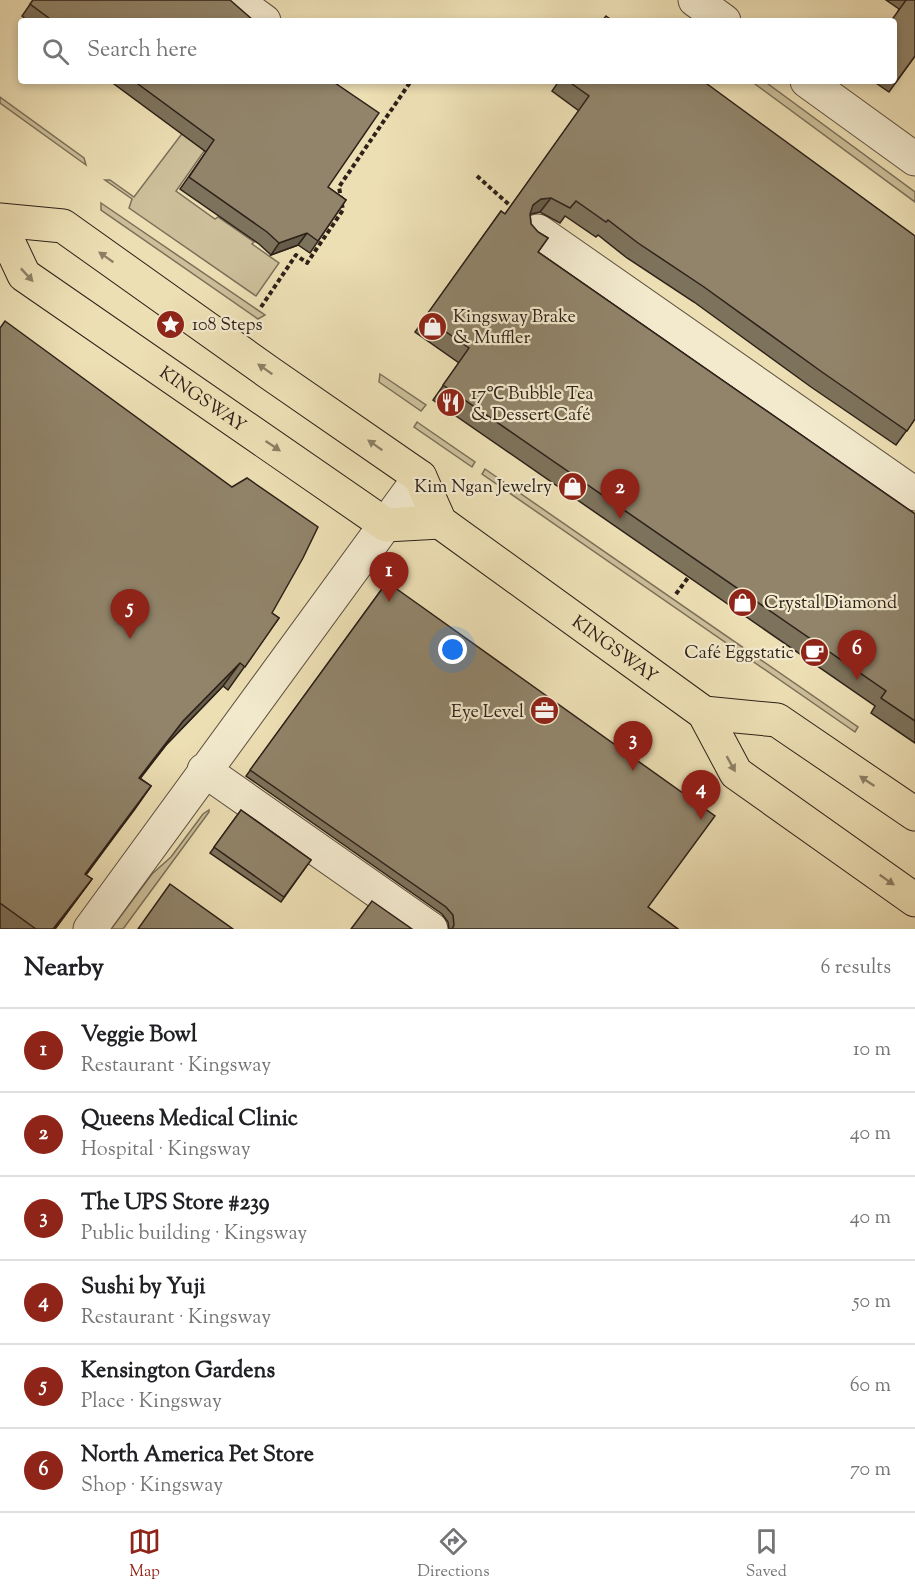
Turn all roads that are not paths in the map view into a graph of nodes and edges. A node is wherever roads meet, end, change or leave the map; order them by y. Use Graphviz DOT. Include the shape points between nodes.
graph roads {
  1 [pos="235,0"];
  2 [pos="694,0"];
  3 [pos="260,18"];
  4 [pos="720,18"];
  5 [pos="811,84"];
  6 [pos="915,159"];
  7 [pos="0,222"];
  8 [pos="538,231"];
  9 [pos="420,477"];
  10 [pos="913,489"];
  11 [pos="440,522"];
  12 [pos="386,525"];
  13 [pos="704,713"];
  14 [pos="204,770"];
  15 [pos="915,814"];
  16 [pos="915,900"];
  17 [pos="90,929"];
  18 [pos="431,929"];
  1 -- 3 [label="street"];
  2 -- 4 [label="street"];
  5 -- 6 [label="street"];
  9 -- 7 [label="main road, KINGSWAY, one-way" via="63,226"];
  7 -- 12 [label="main road, KINGSWAY, one-way" via="24,275"];
  8 -- 10 [label="street"];
  9 -- 11 [label="main road"];
  9 -- 12 [label="street"];
  11 -- 12 [label="main road"];
  11 -- 13 [label="main road, KINGSWAY"];
  12 -- 14 [label="street"];
  15 -- 13 [label="main road, one-way" via="777,720"];
  13 -- 16 [label="main road, KINGSWAY, one-way" via="736,773"];
  14 -- 17 [label="street"];
  14 -- 18 [label="street"];
}
